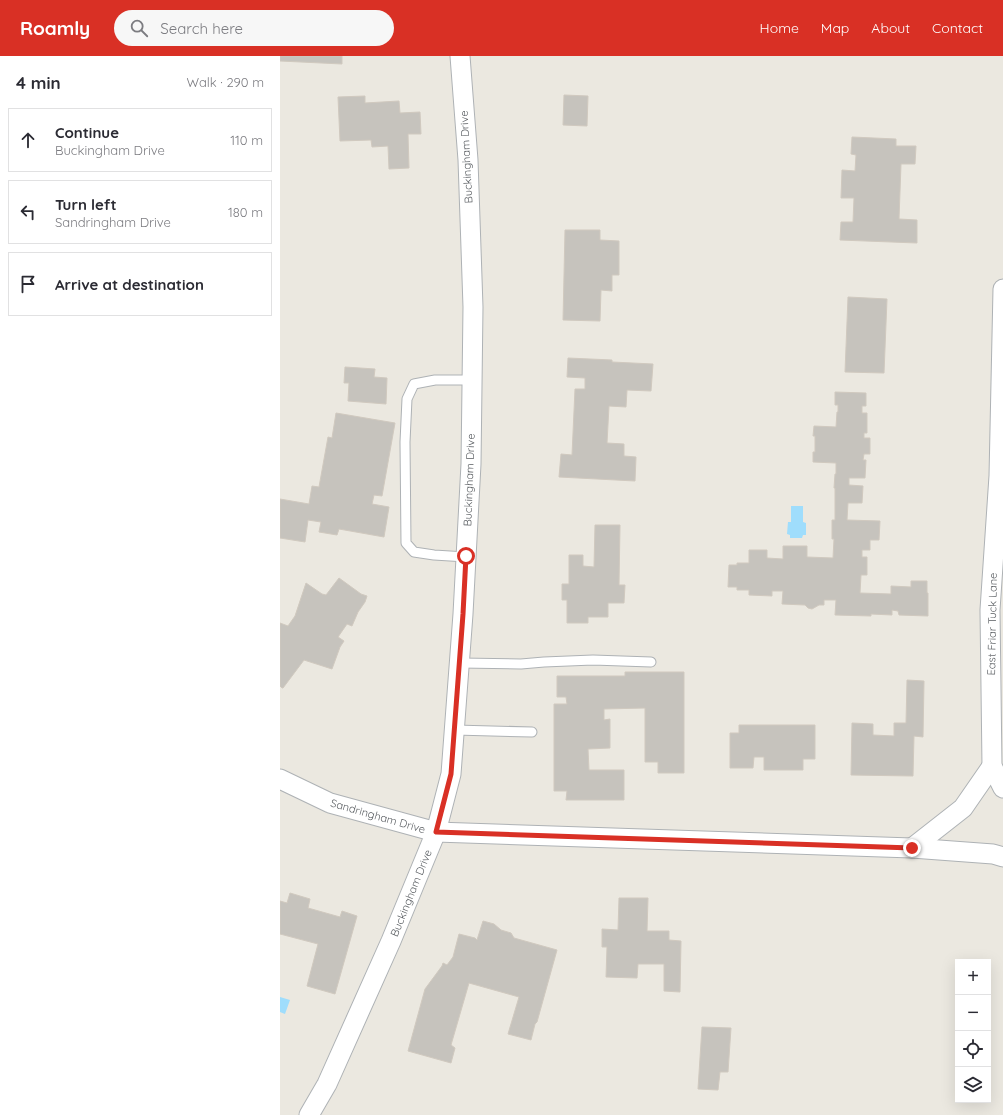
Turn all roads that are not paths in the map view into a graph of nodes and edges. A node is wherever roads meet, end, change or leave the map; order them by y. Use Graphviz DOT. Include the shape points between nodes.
graph roads {
  1 [pos="460,56"];
  2 [pos="1003,290"];
  3 [pos="472,380"];
  4 [pos="466,556"];
  5 [pos="651,662"];
  6 [pos="460,663"];
  7 [pos="455,730"];
  8 [pos="532,732"];
  9 [pos="992,766"];
  10 [pos="280,779"];
  11 [pos="1003,788"];
  12 [pos="436,832"];
  13 [pos="912,848"];
  14 [pos="998,855"];
  15 [pos="309,1115"];
  1 -- 3 [label="street, Buckingham Drive" via="468,160"];
  2 -- 9 [label="street, East Friar Tuck Lane" via="999,476 990,610"];
  3 -- 4 [label="street, Buckingham Drive"];
  3 -- 4 [label="lane" via="435,380 414,384 407,399 405,442 406,542 414,552"];
  4 -- 6 [label="street, Buckingham Drive"];
  5 -- 6 [label="lane" via="593,660 520,664"];
  6 -- 7 [label="street, Buckingham Drive"];
  7 -- 8 [label="lane"];
  7 -- 12 [label="street, Buckingham Drive" via="451,774"];
  9 -- 11 [label="street, East Friar Tuck Lane"];
  9 -- 13 [label="street" via="963,808"];
  10 -- 12 [label="street, Sandringham Drive" via="330,803"];
  12 -- 13 [label="street, Sandringham Drive"];
  12 -- 15 [label="street, Buckingham Drive" via="327,1084"];
  13 -- 14 [label="street, Sandringham Drive"];
}
